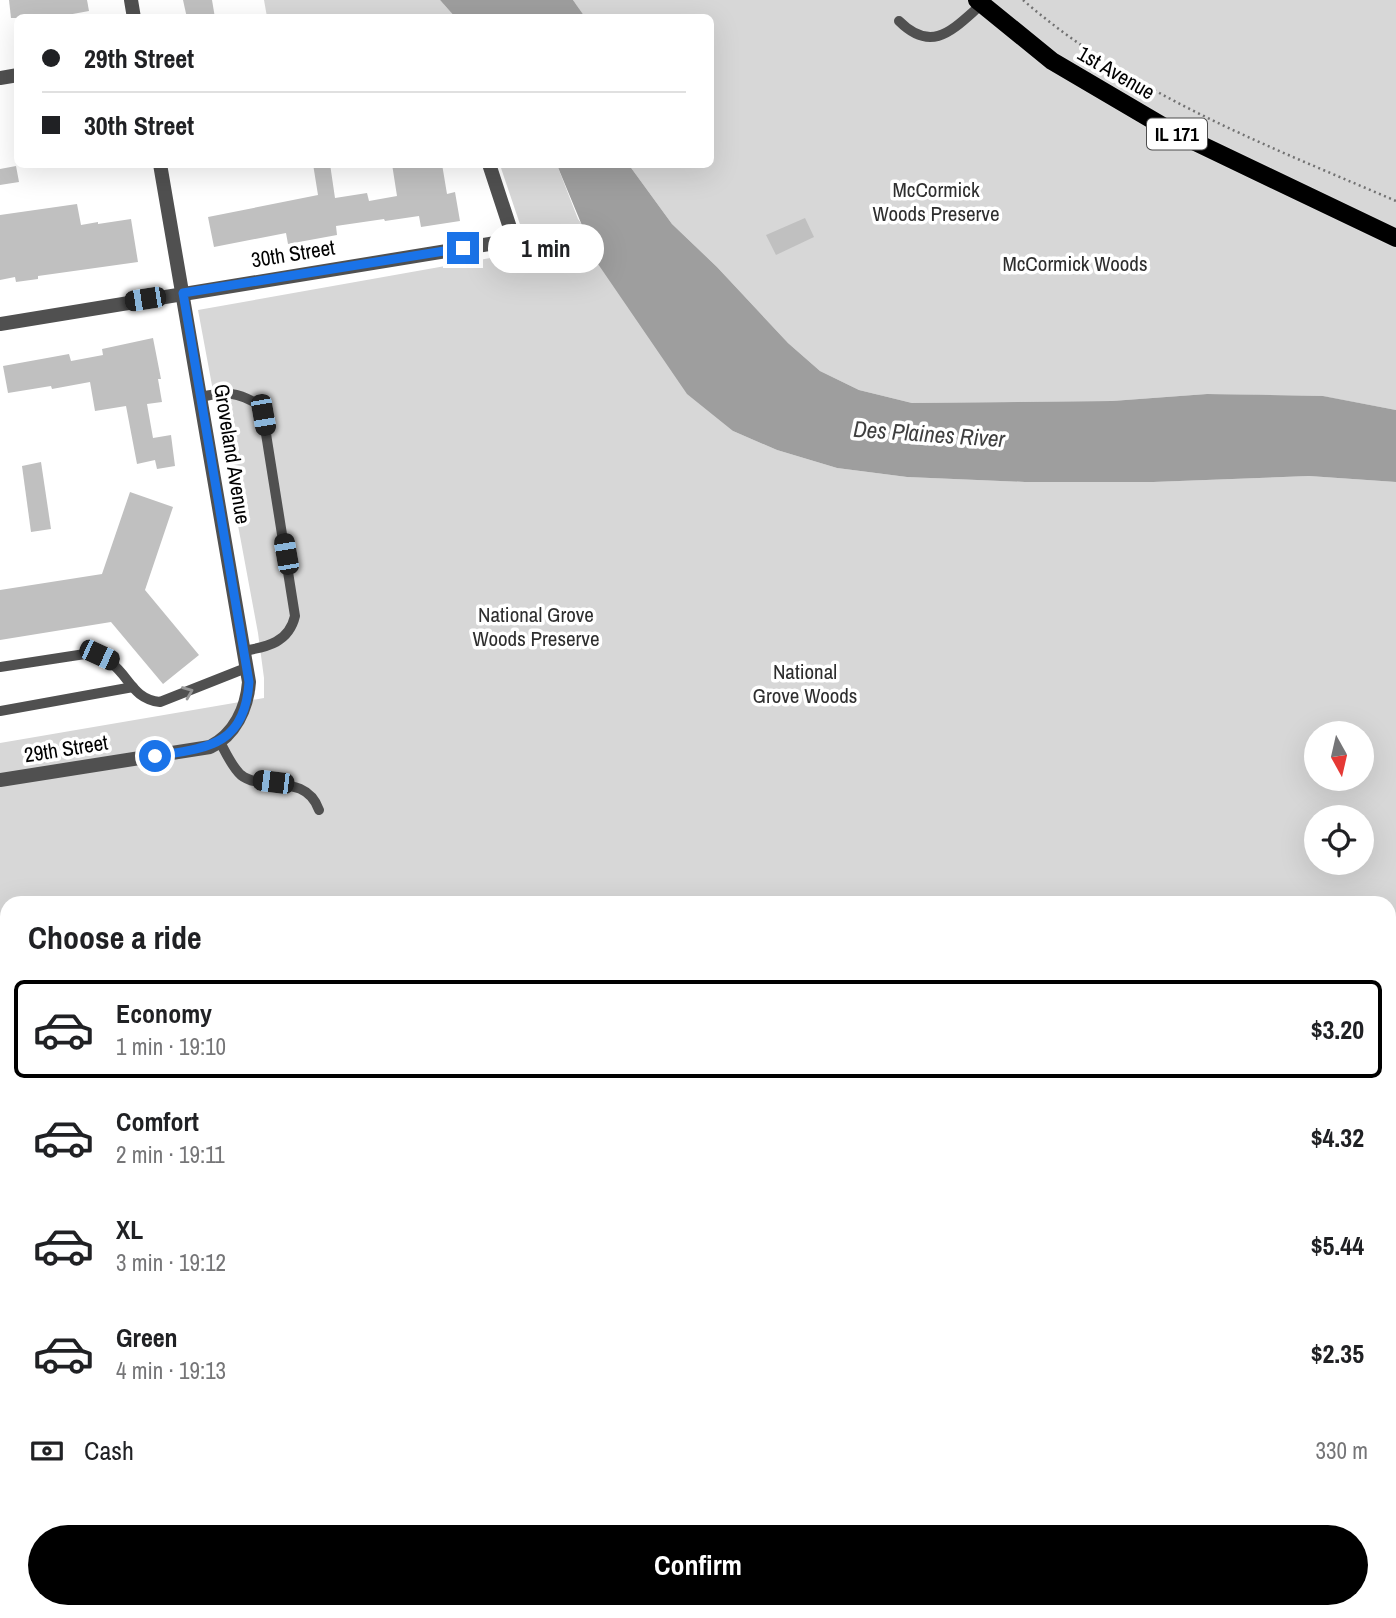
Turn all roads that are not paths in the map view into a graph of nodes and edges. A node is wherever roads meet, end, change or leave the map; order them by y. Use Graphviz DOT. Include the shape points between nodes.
graph roads {
  1 [pos="979,2"];
  2 [pos="899,21"];
  3 [pos="161,168"];
  4 [pos="490,168"];
  5 [pos="1396,237"];
  6 [pos="183,293"];
  7 [pos="0,324"];
  8 [pos="201,397"];
  9 [pos="243,651"];
  10 [pos="0,667"];
  11 [pos="246,668"];
  12 [pos="133,687"];
  13 [pos="0,711"];
  14 [pos="220,742"];
  15 [pos="0,780"];
  16 [pos="318,810"];
  1 -- 2 [label="lane" via="943,35 921,37"];
  1 -- 5 [label="main road, 1st Avenue / IL 171" via="1052,61 1166,128"];
  3 -- 6 [label="street, Groveland Avenue"];
  4 -- 6 [label="street, 30th Street" via="514,240"];
  6 -- 7 [label="street, 30th Street"];
  6 -- 8 [label="street, Groveland Avenue"];
  8 -- 9 [label="street, Groveland Avenue"];
  8 -- 9 [label="lane" via="244,395 259,405 267,435 295,615 286,636"];
  9 -- 11 [label="street, Groveland Avenue"];
  10 -- 12 [label="lane" via="99,655 112,662"];
  12 -- 11 [label="lane, one-way" via="149,701 160,702"];
  11 -- 14 [label="street, Groveland Avenue" via="245,706"];
  12 -- 13 [label="lane"];
  14 -- 15 [label="street, 29th Street"];
  14 -- 16 [label="lane" via="241,775 302,790 313,797"];
}
